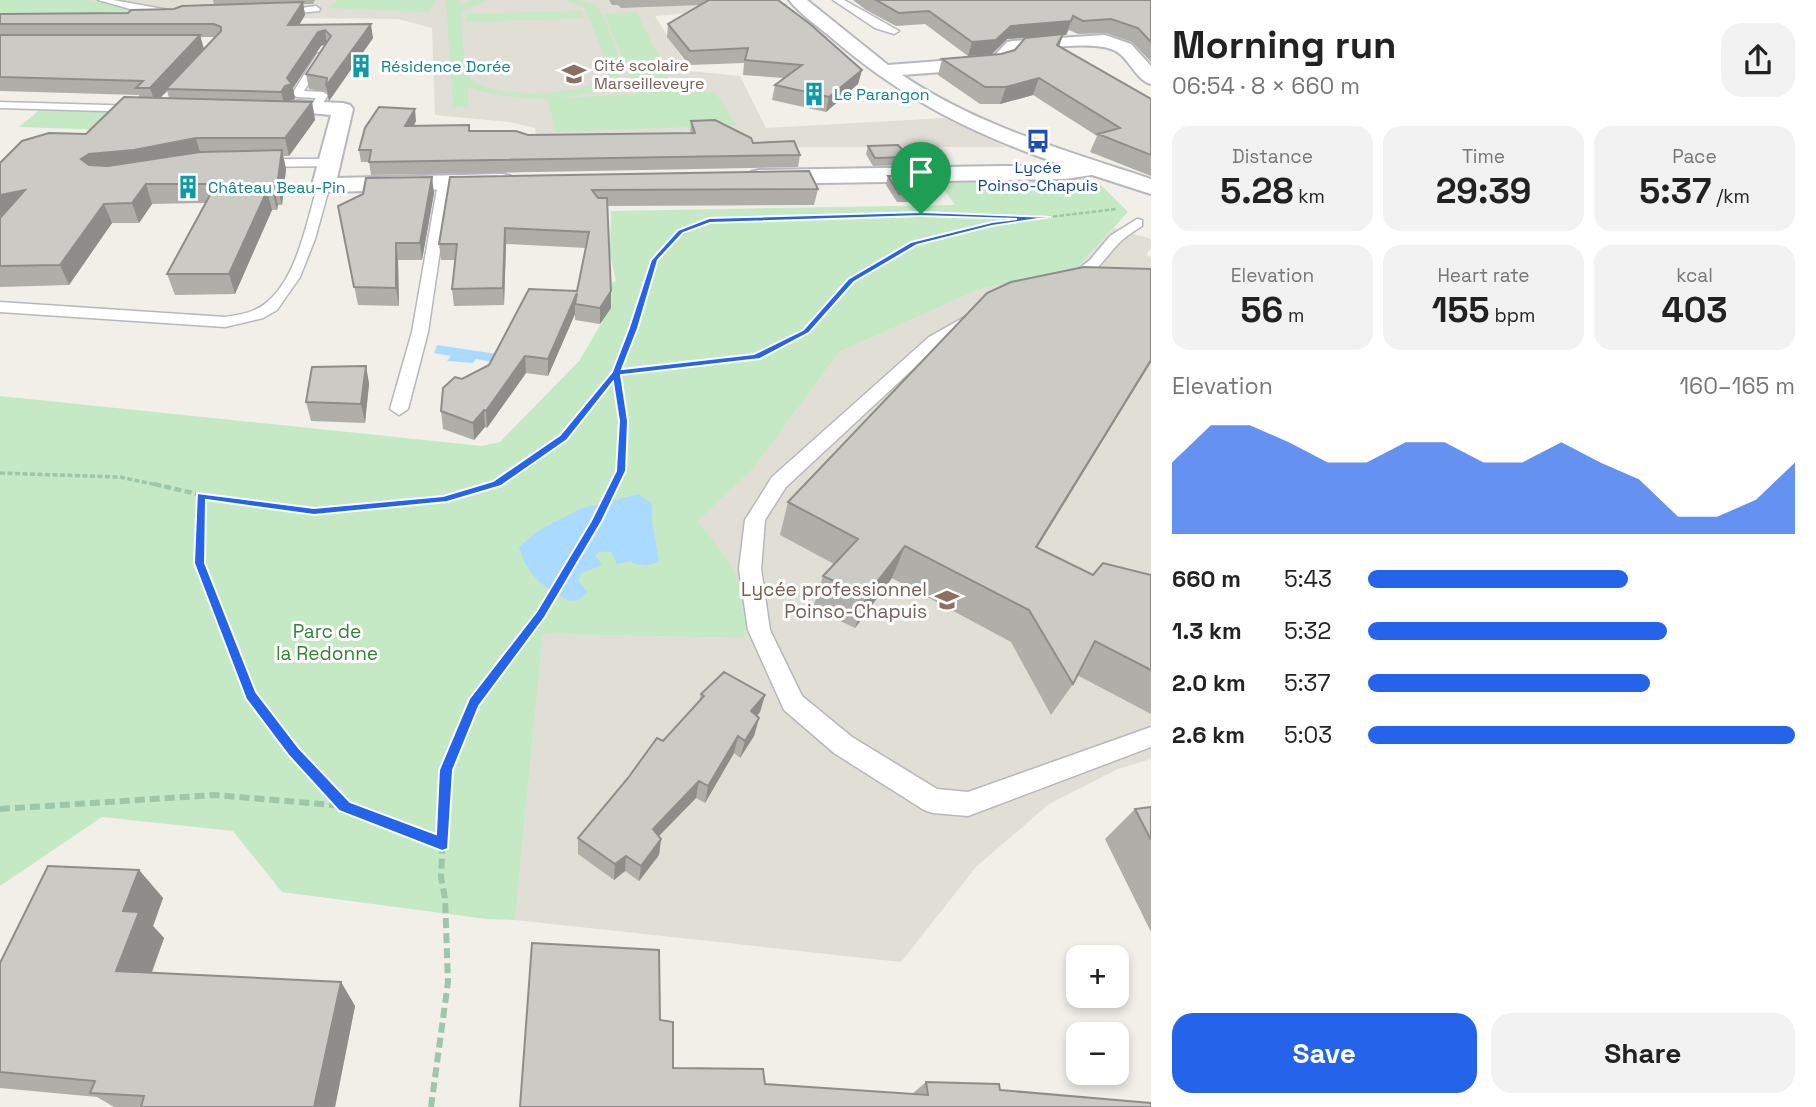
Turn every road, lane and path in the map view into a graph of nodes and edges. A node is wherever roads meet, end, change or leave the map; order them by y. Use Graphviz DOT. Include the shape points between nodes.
graph roads {
  1 [pos="102,0"];
  2 [pos="797,0"];
  3 [pos="837,0"];
  4 [pos="316,9"];
  5 [pos="181,12"];
  6 [pos="261,13"];
  7 [pos="894,31"];
  8 [pos="326,49"];
  9 [pos="884,71"];
  10 [pos="1151,78"];
  11 [pos="0,99"];
  12 [pos="0,105"];
  13 [pos="296,109"];
  14 [pos="240,163"];
  15 [pos="1087,169"];
  16 [pos="326,174"];
  17 [pos="734,177"];
  18 [pos="527,181"];
  19 [pos="444,183"];
  20 [pos="1151,187"];
  21 [pos="1151,196"];
  22 [pos="1047,217"];
  23 [pos="1141,218"];
  24 [pos="1047,293"];
  25 [pos="0,307"];
  26 [pos="993,308"];
  27 [pos="616,373"];
  28 [pos="399,409"];
  29 [pos="0,473"];
  30 [pos="201,495"];
  31 [pos="1148,737"];
  32 [pos="345,806"];
  33 [pos="0,809"];
  34 [pos="442,844"];
  35 [pos="431,1107"];
  1 -- 5 [label="lane"];
  2 -- 9 [label="street"];
  3 -- 7 [label="lane"];
  4 -- 6 [label="lane"];
  8 -- 13 [label="lane" via="297,94 323,95"];
  9 -- 10 [label="street" via="995,62 1013,46 1095,39 1125,48"];
  9 -- 15 [label="street" via="966,120"];
  11 -- 12 [label="lane" via="148,106"];
  13 -- 16 [label="street" via="343,109"];
  14 -- 16 [label="lane"];
  15 -- 17 [label="street"];
  15 -- 20 [label="street"];
  15 -- 21 [label="street"];
  16 -- 19 [label="street"];
  16 -- 25 [label="lane" via="285,295 258,315 225,322"];
  18 -- 19 [label="street"];
  19 -- 28 [label="lane" via="420,332"];
  22 -- 23 [label="path"];
  22 -- 27 [label="path" via="992,224 914,244 851,281 806,331 756,357"];
  22 -- 27 [label="path" via="921,214 709,221 681,232 654,260"];
  23 -- 24 [label="lane" via="1095,263 1056,293"];
  26 -- 31 [label="lane" via="935,340 779,482 755,520 750,569 760,630 793,703 843,745 933,801 968,804"];
  27 -- 30 [label="path" via="563,437 497,484 443,499 314,511"];
  27 -- 34 [label="path" via="624,421 621,471 541,614 474,703 446,770"];
  29 -- 30 [label="path" via="120,477"];
  30 -- 32 [label="path" via="200,563 251,695 294,752"];
  32 -- 33 [label="path" via="215,795"];
  32 -- 34 [label="path"];
  34 -- 35 [label="path" via="449,982"];
}
